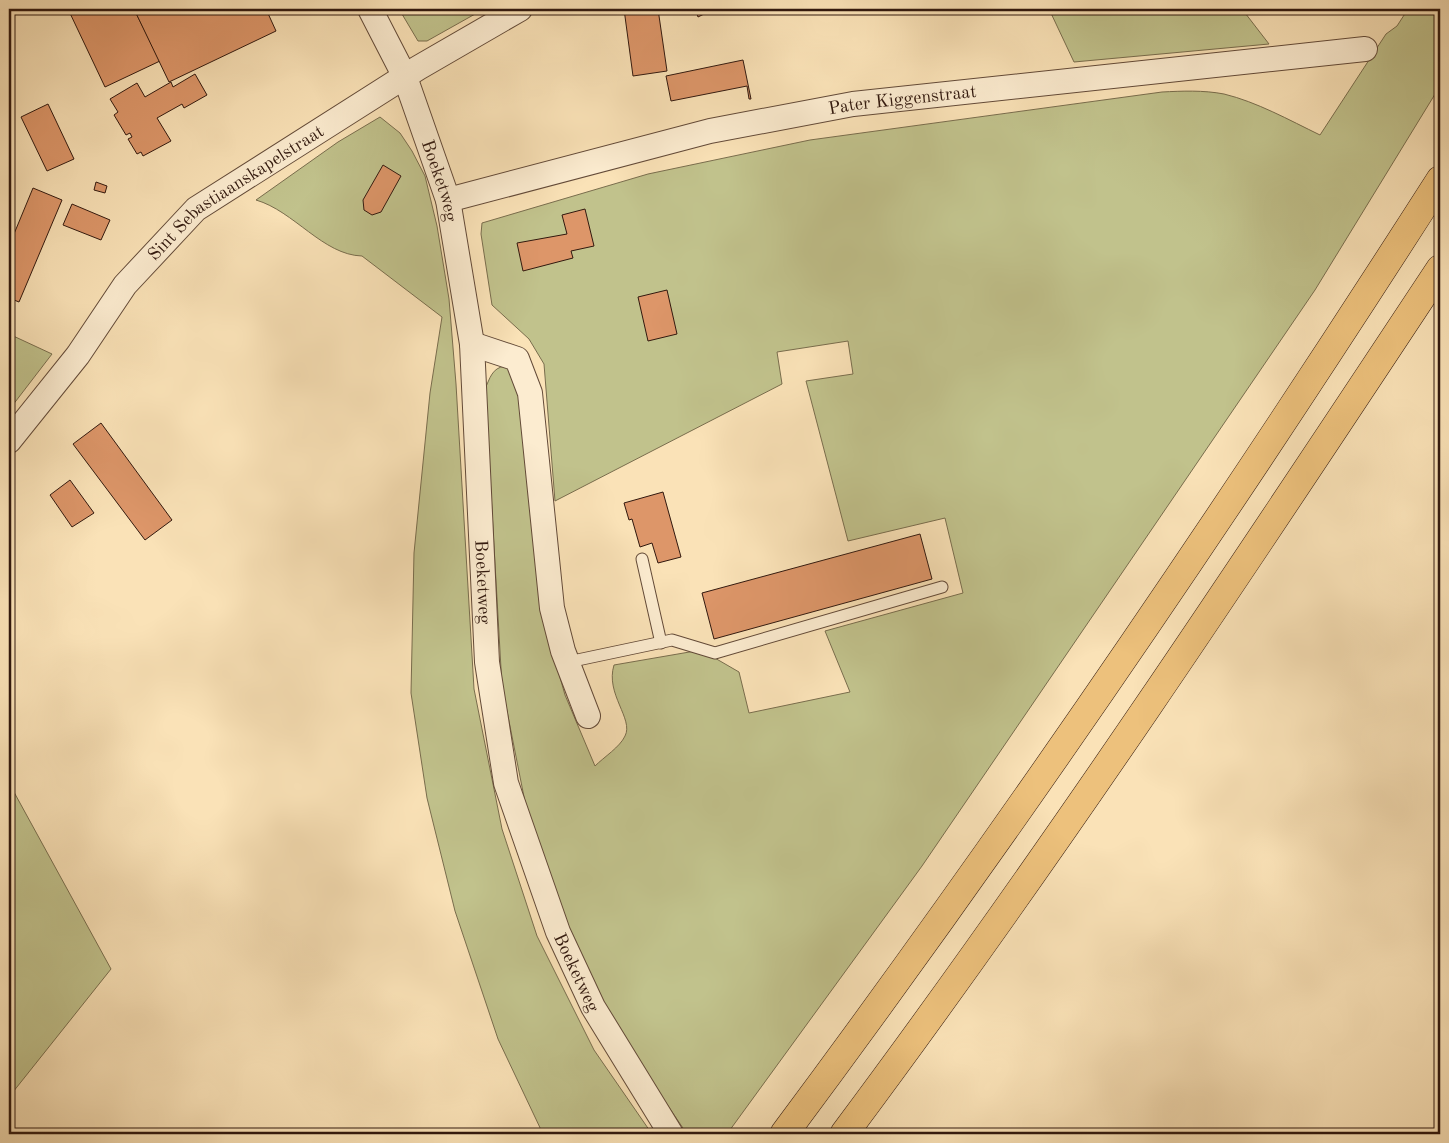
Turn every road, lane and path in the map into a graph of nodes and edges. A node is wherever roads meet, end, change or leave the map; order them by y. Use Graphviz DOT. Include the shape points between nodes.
graph roads {
  1 [pos="370,9"];
  2 [pos="520,9"];
  3 [pos="1366,49"];
  4 [pos="406,77"];
  5 [pos="1440,180"];
  6 [pos="448,200"];
  7 [pos="1440,270"];
  8 [pos="472,344"];
  9 [pos="9,441"];
  10 [pos="642,559"];
  11 [pos="942,587"];
  12 [pos="661,642"];
  13 [pos="568,662"];
  14 [pos="588,716"];
  15 [pos="670,1134"];
  16 [pos="784,1134"];
  17 [pos="844,1134"];
  1 -- 4 [label="street, Boeketweg"];
  2 -- 4 [label="street, Sint Sebastiaanskapelstraat"];
  3 -- 6 [label="street, Pater Kiggenstraat" via="853,104 710,130"];
  4 -- 6 [label="street, Boeketweg"];
  4 -- 9 [label="street, Sint Sebastiaanskapelstraat" via="196,209 125,285 78,354"];
  5 -- 16 [label="highway" via="1125,655 882,1001"];
  6 -- 8 [label="street, Boeketweg"];
  7 -- 17 [label="highway" via="1030,876"];
  8 -- 13 [label="street" via="517,359 530,393 552,608"];
  8 -- 15 [label="street, Boeketweg" via="487,662 506,783 558,932 593,1006"];
  10 -- 12 [label="lane"];
  11 -- 12 [label="lane" via="715,653 672,640"];
  12 -- 13 [label="lane"];
  13 -- 14 [label="street"];
}
